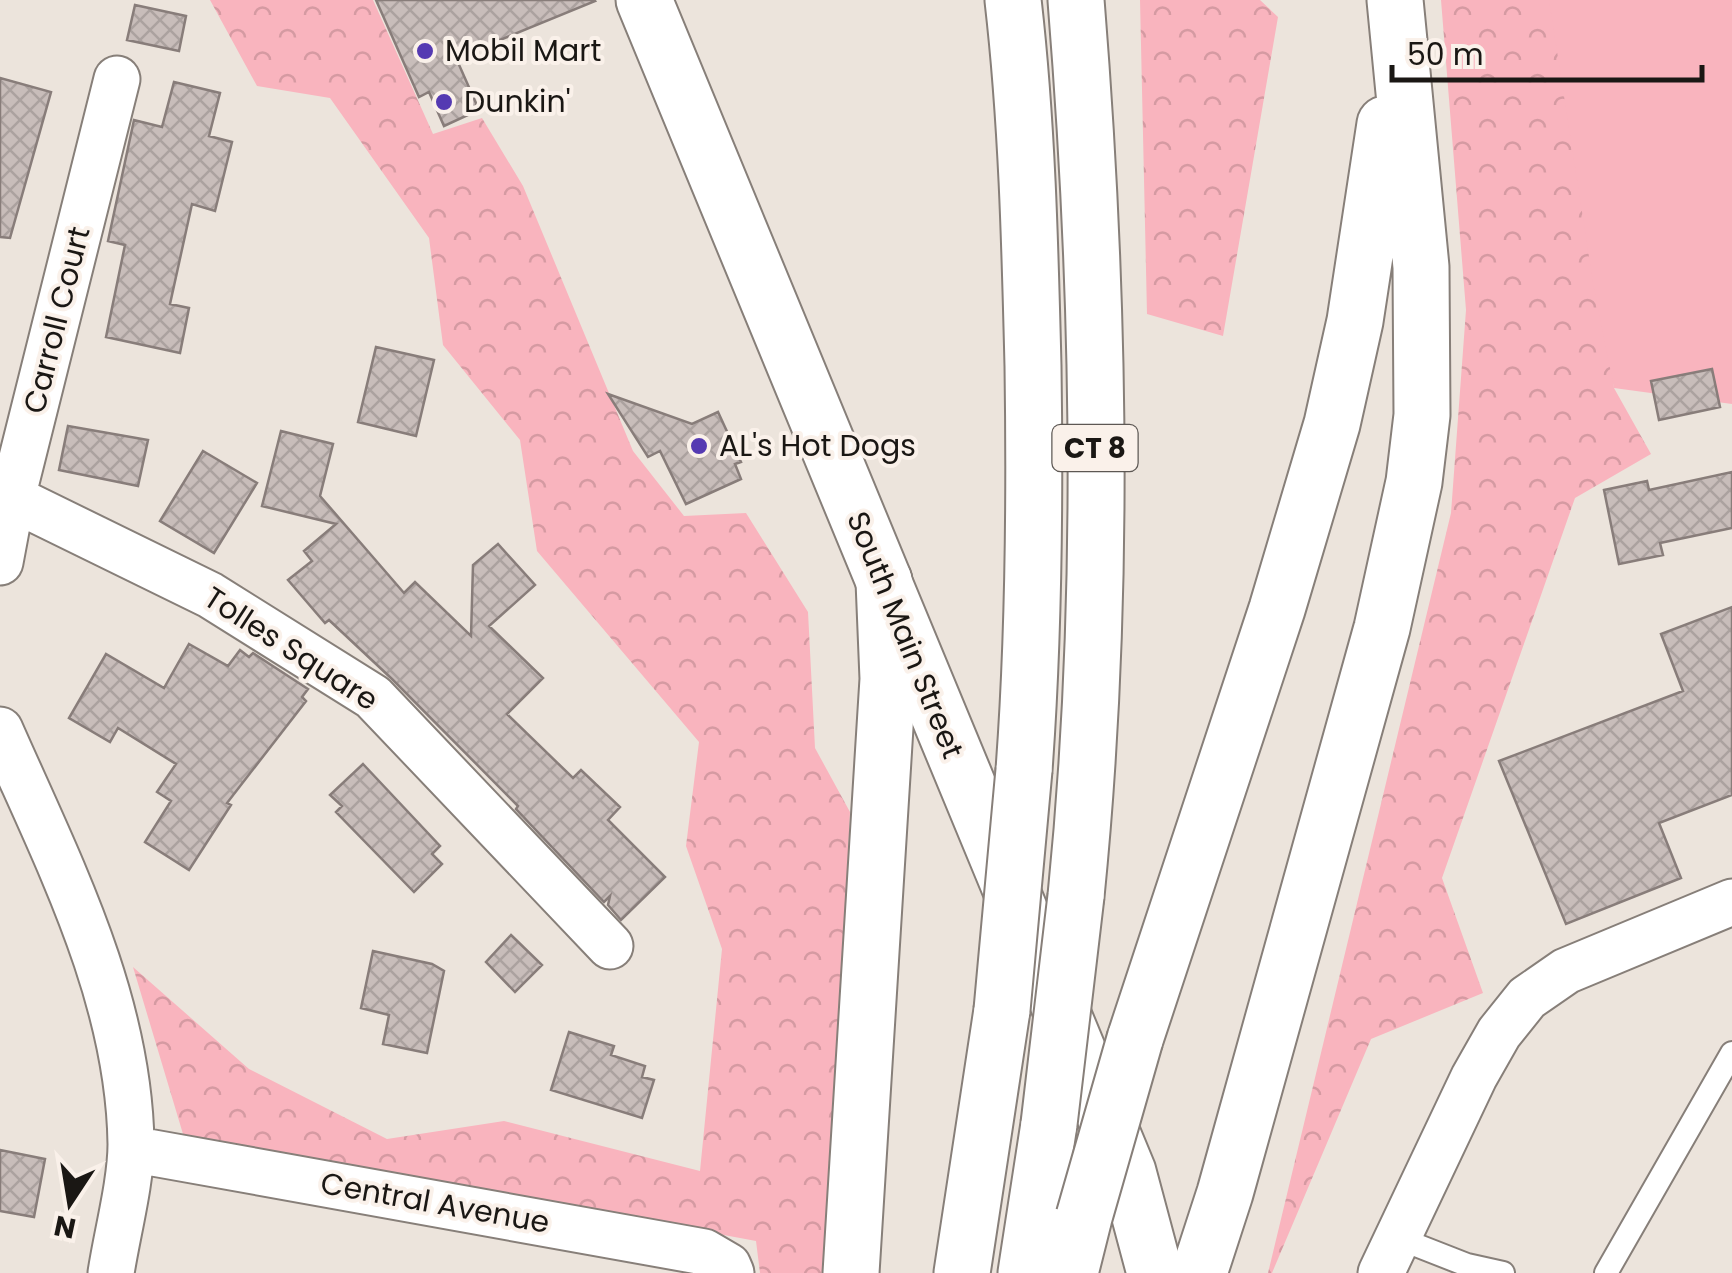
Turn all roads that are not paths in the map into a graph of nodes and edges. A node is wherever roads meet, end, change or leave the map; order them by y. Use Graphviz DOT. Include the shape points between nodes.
graph roads {
  1 [pos="644,0"];
  2 [pos="1013,0"];
  3 [pos="1076,0"];
  4 [pos="1396,11"];
  5 [pos="117,79"];
  6 [pos="12,498"];
  7 [pos="0,562"];
  8 [pos="884,581"];
  9 [pos="0,730"];
  10 [pos="1732,902"];
  11 [pos="610,946"];
  12 [pos="1732,1052"];
  13 [pos="131,1149"];
  14 [pos="1390,1256"];
  15 [pos="110,1273"];
  16 [pos="731,1273"];
  17 [pos="851,1273"];
  18 [pos="962,1273"];
  19 [pos="1026,1273"];
  20 [pos="1070,1273"];
  21 [pos="1155,1273"];
  22 [pos="1199,1273"];
  23 [pos="1503,1273"];
  24 [pos="1606,1273"];
  1 -- 8 [label="main road, South Main Street"];
  2 -- 18 [label="main road, CT 8, bridge" via="1034,447 1028,716 1002,1010"];
  3 -- 19 [label="main road, CT 8, bridge" via="1096,389 1090,690 1076,896"];
  4 -- 20 [label="main road, bridge" via="1372,223 1332,424 1136,1038"];
  4 -- 22 [label="main road" via="1421,266 1422,416 1414,482 1382,628"];
  5 -- 6 [label="street, Carroll Court"];
  6 -- 7 [label="street, Carroll Court"];
  6 -- 11 [label="street, Tolles Square" via="210,594 373,697"];
  8 -- 17 [label="main road" via="888,680"];
  8 -- 21 [label="main road, South Main Street" via="1128,1172"];
  9 -- 13 [label="street" via="92,942 127,1075"];
  10 -- 14 [label="street" via="1566,972 1527,998 1474,1077"];
  12 -- 24 [label="lane"];
  13 -- 15 [label="street"];
  13 -- 16 [label="street, Central Avenue" via="704,1252"];
  14 -- 23 [label="lane"];
}
